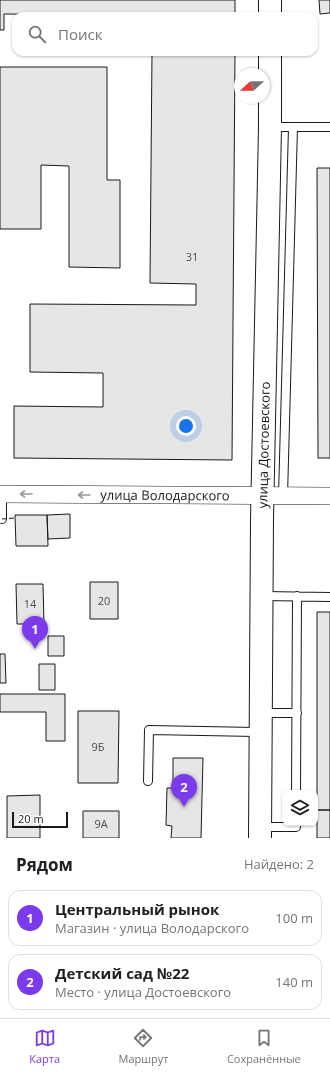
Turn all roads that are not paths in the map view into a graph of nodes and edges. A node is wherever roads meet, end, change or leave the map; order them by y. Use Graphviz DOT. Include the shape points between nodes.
graph roads {
  1 [pos="270,0"];
  2 [pos="270,12"];
  3 [pos="270,56"];
  4 [pos="270,127"];
  5 [pos="293,127"];
  6 [pos="330,127"];
  7 [pos="1,494"];
  8 [pos="273,496"];
  9 [pos="330,496"];
  10 [pos="2,518"];
  11 [pos="262,596"];
  12 [pos="297,596"];
  13 [pos="330,597"];
  14 [pos="297,713"];
  15 [pos="261,722"];
  16 [pos="148,781"];
  17 [pos="296,790"];
  18 [pos="296,826"];
  19 [pos="260,833"];
  1 -- 2 [label="street"];
  3 -- 4 [label="street, улица Достоевского"];
  4 -- 5 [label="lane"];
  4 -- 8 [label="street, улица Достоевского"];
  5 -- 6 [label="lane"];
  5 -- 8 [label="lane"];
  8 -- 7 [label="street, улица Володарского, one-way"];
  7 -- 10 [label="lane"];
  8 -- 9 [label="street, улица Володарского"];
  8 -- 11 [label="street, улица Достоевского"];
  11 -- 12 [label="lane"];
  11 -- 15 [label="street, улица Достоевского"];
  12 -- 13 [label="lane"];
  12 -- 14 [label="lane"];
  14 -- 15 [label="lane"];
  14 -- 17 [label="lane"];
  15 -- 16 [label="lane" via="149,730"];
  15 -- 19 [label="street, улица Достоевского"];
  18 -- 19 [label="lane"];
}
